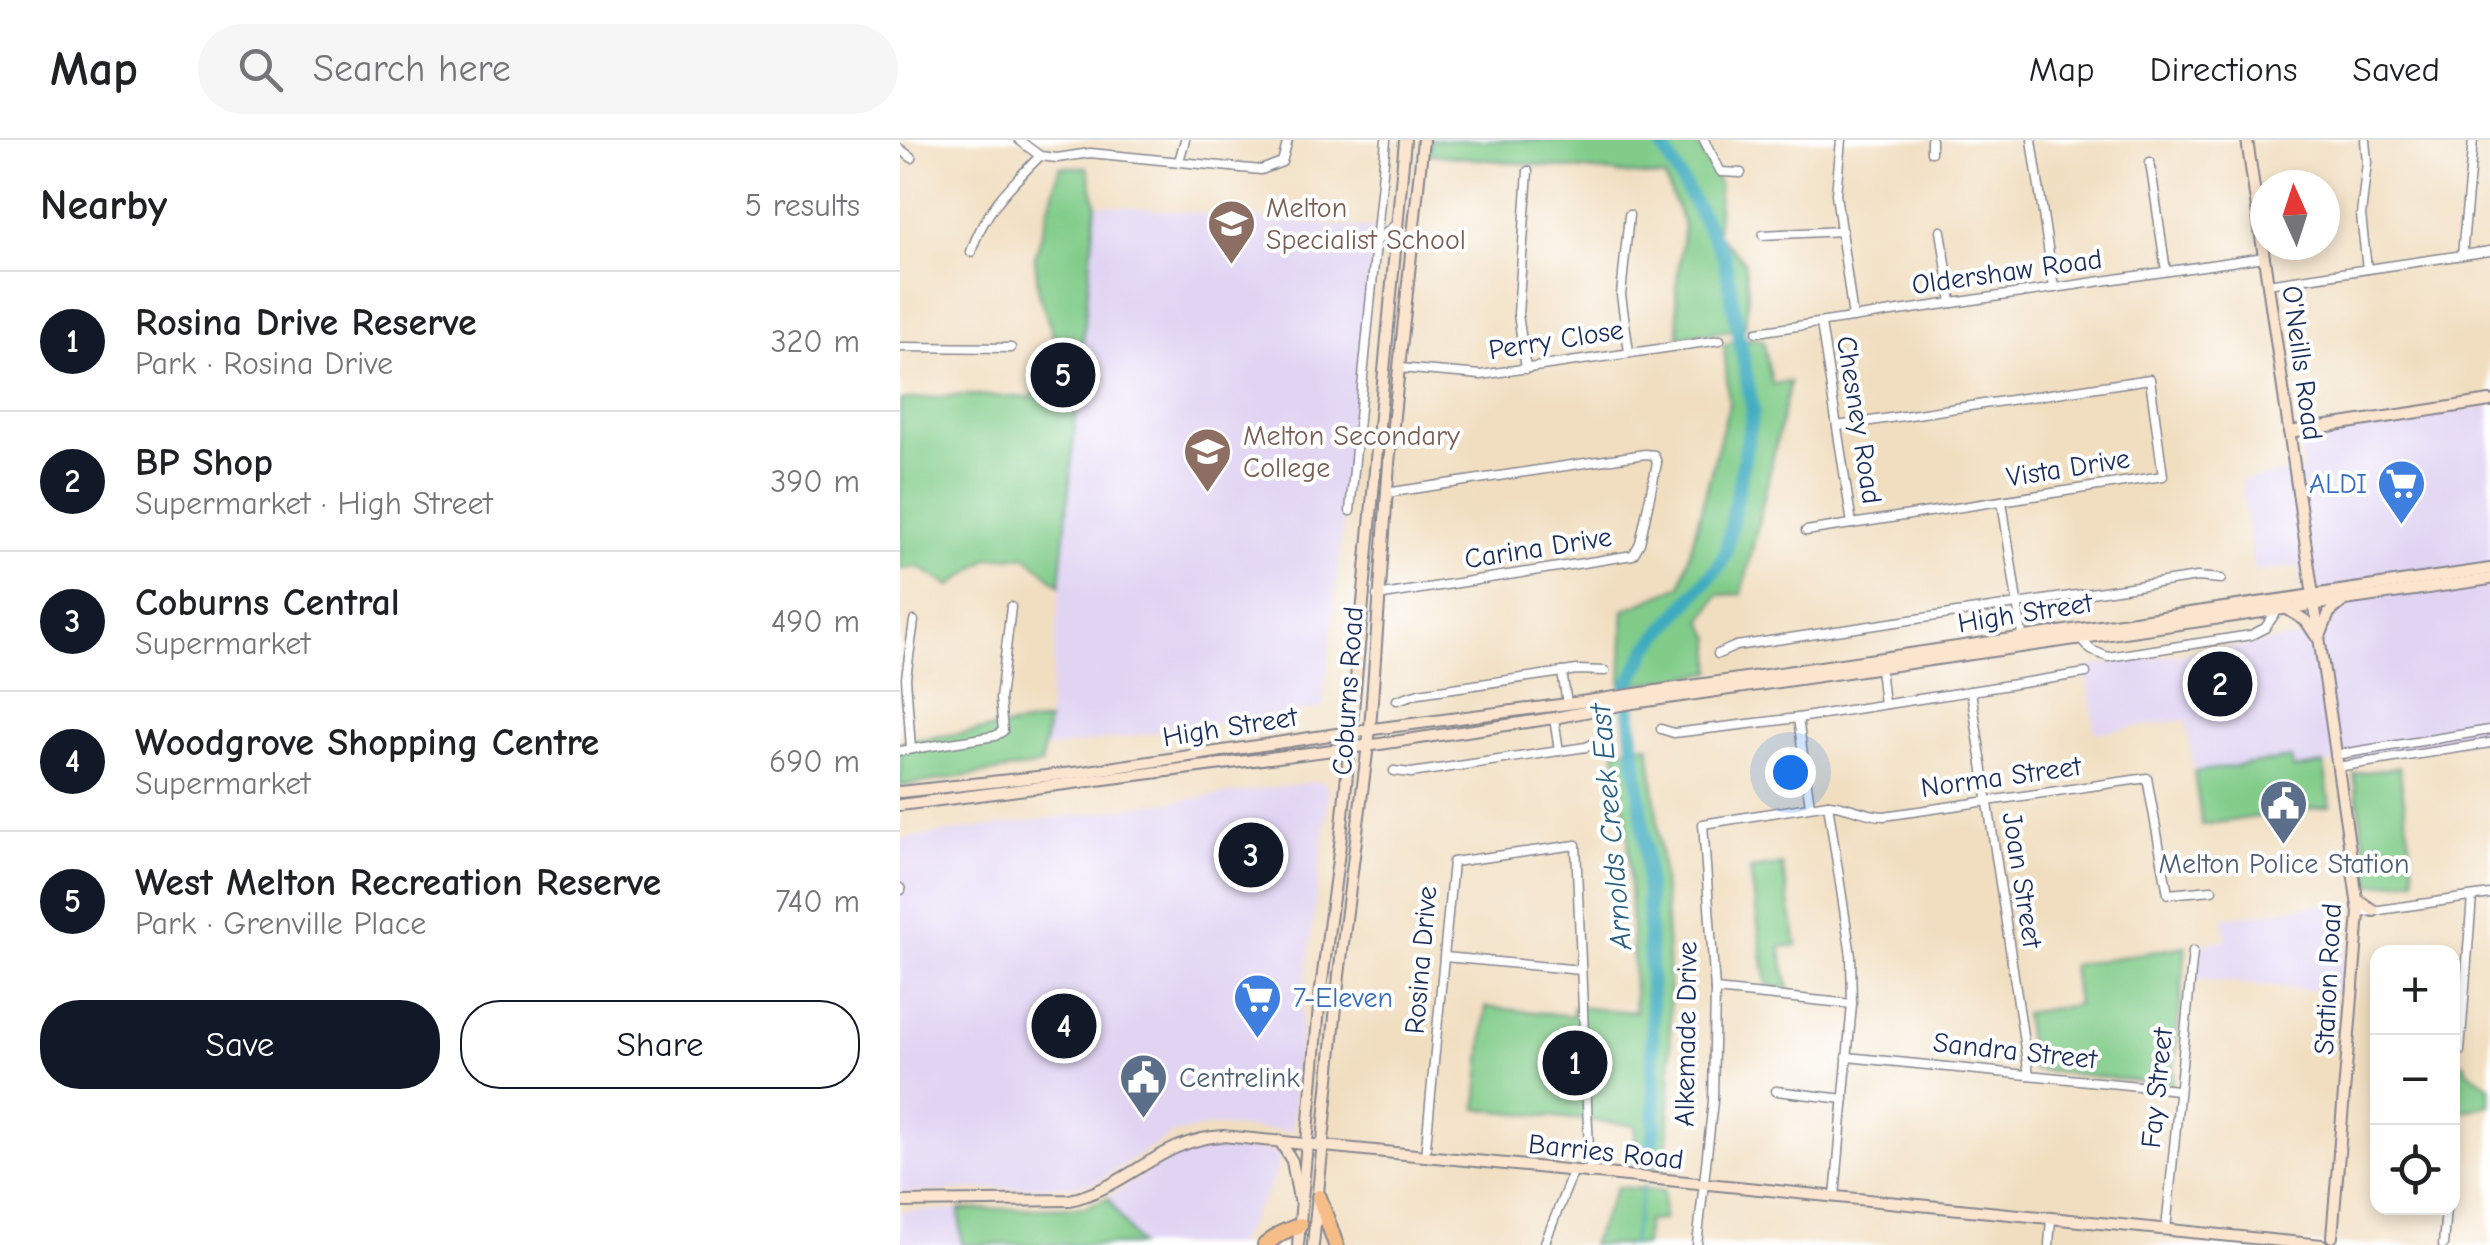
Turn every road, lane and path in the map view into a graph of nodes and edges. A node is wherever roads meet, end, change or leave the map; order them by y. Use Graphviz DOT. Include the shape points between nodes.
graph roads {
  1 [pos="1019,140"];
  2 [pos="1091,140"];
  3 [pos="1185,140"];
  4 [pos="1288,140"];
  5 [pos="1386,140"];
  6 [pos="1404,140"];
  7 [pos="1422,140"];
  8 [pos="1704,140"];
  9 [pos="1841,140"];
  10 [pos="1931,140"];
  11 [pos="2032,140"];
  12 [pos="2247,140"];
  13 [pos="2365,140"];
  14 [pos="2473,140"];
  15 [pos="900,148"];
  16 [pos="1931,152"];
  17 [pos="1090,153"];
  18 [pos="1040,156"];
  19 [pos="912,158"];
  20 [pos="1179,161"];
  21 [pos="2150,162"];
  22 [pos="2251,170"];
  23 [pos="1528,171"];
  24 [pos="1741,172"];
  25 [pos="1382,182"];
  26 [pos="1398,202"];
  27 [pos="1629,215"];
  28 [pos="1396,224"];
  29 [pos="1842,230"];
  30 [pos="1941,231"];
  31 [pos="1762,236"];
  32 [pos="1376,242"];
  33 [pos="2490,251"];
  34 [pos="971,252"];
  35 [pos="2462,255"];
  36 [pos="2250,259"];
  37 [pos="2264,260"];
  38 [pos="2367,270"];
  39 [pos="2166,272"];
  40 [pos="2267,284"];
  41 [pos="2054,288"];
  42 [pos="1952,302"];
  43 [pos="1853,318"];
  44 [pos="1821,324"];
  45 [pos="1758,332"];
  46 [pos="1720,340"];
  47 [pos="900,347"];
  48 [pos="1011,348"];
  49 [pos="1629,352"];
  50 [pos="1382,366"];
  51 [pos="1399,368"];
  52 [pos="1526,369"];
  53 [pos="2490,402"];
  54 [pos="1837,426"];
  55 [pos="2289,432"];
  56 [pos="1357,436"];
  57 [pos="1376,440"];
  58 [pos="1386,493"];
  59 [pos="2002,500"];
  60 [pos="1350,511"];
  61 [pos="1852,524"];
  62 [pos="1806,531"];
  63 [pos="2308,550"];
  64 [pos="2490,569"];
  65 [pos="2490,578"];
  66 [pos="2221,579"];
  67 [pos="2333,590"];
  68 [pos="1377,596"];
  69 [pos="2351,598"];
  70 [pos="2314,599"];
  71 [pos="2018,603"];
  72 [pos="1011,607"];
  73 [pos="2282,610"];
  74 [pos="914,621"];
  75 [pos="2082,639"];
  76 [pos="2022,640"];
  77 [pos="2320,641"];
  78 [pos="1718,654"];
  79 [pos="1878,663"];
  80 [pos="1605,671"];
  81 [pos="1562,672"];
  82 [pos="2086,673"];
  83 [pos="1971,691"];
  84 [pos="1396,700"];
  85 [pos="1884,704"];
  86 [pos="1568,710"];
  87 [pos="1553,712"];
  88 [pos="1798,718"];
  89 [pos="1370,729"];
  90 [pos="1661,730"];
  91 [pos="2490,730"];
  92 [pos="1350,732"];
  93 [pos="1605,738"];
  94 [pos="2490,743"];
  95 [pos="1367,745"];
  96 [pos="1348,748"];
  97 [pos="911,749"];
  98 [pos="900,750"];
  99 [pos="1560,751"];
  100 [pos="2335,755"];
  101 [pos="2338,767"];
  102 [pos="1394,771"];
  103 [pos="900,792"];
  104 [pos="1988,801"];
  105 [pos="1828,804"];
  106 [pos="900,805"];
  107 [pos="1810,806"];
  108 [pos="1704,824"];
  109 [pos="2212,890"];
  110 [pos="2490,894"];
  111 [pos="2472,897"];
  112 [pos="2356,898"];
  113 [pos="2374,911"];
  114 [pos="2359,912"];
  115 [pos="2193,952"];
  116 [pos="1445,957"];
  117 [pos="1581,970"];
  118 [pos="1715,990"];
  119 [pos="1321,993"];
  120 [pos="1337,997"];
  121 [pos="1852,1004"];
  122 [pos="2460,1052"];
  123 [pos="1848,1058"];
  124 [pos="2029,1075"];
  125 [pos="2178,1090"];
  126 [pos="1776,1091"];
  127 [pos="1844,1100"];
  128 [pos="1280,1141"];
  129 [pos="1306,1143"];
  130 [pos="1321,1145"];
  131 [pos="1425,1157"];
  132 [pos="1574,1172"];
  133 [pos="1590,1174"];
  134 [pos="1703,1185"];
  135 [pos="1319,1197"];
  136 [pos="1834,1197"];
  137 [pos="900,1202"];
  138 [pos="1302,1204"];
  139 [pos="2445,1215"];
  140 [pos="2052,1218"];
  141 [pos="1300,1225"];
  142 [pos="2166,1230"];
  143 [pos="2336,1241"];
  144 [pos="1265,1245"];
  145 [pos="1298,1245"];
  146 [pos="1313,1245"];
  147 [pos="1336,1245"];
  148 [pos="1544,1245"];
  149 [pos="1697,1245"];
  150 [pos="2049,1245"];
  151 [pos="2322,1245"];
  152 [pos="2443,1245"];
  1 -- 18 [label="street"];
  2 -- 17 [label="street"];
  3 -- 20 [label="street"];
  4 -- 20 [label="street" via="1282,162 1261,170"];
  5 -- 25 [label="street"];
  6 -- 26 [label="street, Coburns Road"];
  7 -- 51 [label="street, Coburns Road"];
  8 -- 24 [label="street" via="1720,172"];
  9 -- 29 [label="street" via="1836,194"];
  10 -- 16 [label="street"];
  11 -- 41 [label="street"];
  12 -- 22 [label="street, O'Neills Road"];
  13 -- 38 [label="street" via="2361,214"];
  14 -- 35 [label="street"];
  15 -- 19 [label="street"];
  17 -- 18 [label="street"];
  17 -- 20 [label="street"];
  18 -- 34 [label="street" via="996,200"];
  21 -- 39 [label="street"];
  23 -- 52 [label="street" via="1518,314"];
  25 -- 26 [label="street"];
  25 -- 32 [label="street"];
  26 -- 28 [label="street, Coburns Road"];
  27 -- 49 [label="street" via="1621,295"];
  28 -- 32 [label="street"];
  28 -- 50 [label="street, Coburns Road"];
  29 -- 31 [label="street"];
  29 -- 43 [label="street"];
  30 -- 42 [label="street"];
  32 -- 56 [label="street"];
  33 -- 35 [label="street"];
  35 -- 38 [label="street"];
  36 -- 39 [label="street, Oldershaw Road"];
  37 -- 40 [label="street, O'Neills Road"];
  38 -- 40 [label="street"];
  39 -- 41 [label="street, Oldershaw Road"];
  40 -- 55 [label="street, O'Neills Road"];
  41 -- 42 [label="street, Oldershaw Road"];
  42 -- 43 [label="street, Oldershaw Road"];
  43 -- 44 [label="street, Oldershaw Road"];
  44 -- 45 [label="street, Oldershaw Road"];
  44 -- 54 [label="street, Chesney Road"];
  46 -- 49 [label="street, Perry Close"];
  47 -- 48 [label="street"];
  49 -- 52 [label="street, Perry Close"];
  50 -- 51 [label="street"];
  50 -- 57 [label="street, Coburns Road"];
  51 -- 52 [label="street, Perry Close" via="1470,376"];
  51 -- 58 [label="street, Coburns Road"];
  53 -- 55 [label="street"];
  54 -- 59 [label="street, Vista Drive" via="2150,379 2164,476"];
  54 -- 61 [label="street, Chesney Road"];
  55 -- 63 [label="street, O'Neills Road"];
  56 -- 57 [label="street"];
  56 -- 60 [label="street"];
  57 -- 92 [label="street, Coburns Road"];
  58 -- 68 [label="street, Coburns Road"];
  58 -- 68 [label="street, Carina Drive" via="1645,454 1657,463 1633,554"];
  59 -- 61 [label="street, Vista Drive"];
  59 -- 71 [label="street"];
  61 -- 62 [label="street, Vista Drive"];
  63 -- 67 [label="street" via="2317,574"];
  63 -- 70 [label="street, O'Neills Road"];
  64 -- 67 [label="street, High Street"];
  65 -- 69 [label="street, High Street"];
  66 -- 71 [label="street, High Street"];
  67 -- 70 [label="street, High Street"];
  68 -- 89 [label="street, Coburns Road"];
  69 -- 70 [label="street, High Street"];
  69 -- 77 [label="street" via="2329,613"];
  70 -- 73 [label="street, High Street"];
  70 -- 76 [label="street, High Street"];
  70 -- 77 [label="street, Station Road"];
  71 -- 76 [label="street"];
  71 -- 78 [label="street, High Street"];
  72 -- 97 [label="street" via="1000,699 1003,731"];
  73 -- 75 [label="street, High Street"];
  73 -- 75 [label="street, High Street" via="2251,635 2108,656"];
  73 -- 77 [label="street" via="2306,621"];
  74 -- 97 [label="street" via="906,678"];
  75 -- 76 [label="street, High Street"];
  76 -- 79 [label="street, High Street"];
  77 -- 100 [label="street, Station Road"];
  79 -- 85 [label="street"];
  79 -- 86 [label="street, High Street"];
  80 -- 81 [label="street"];
  81 -- 84 [label="street"];
  81 -- 86 [label="street"];
  82 -- 83 [label="street"];
  83 -- 85 [label="street"];
  83 -- 104 [label="street, Joan Street"];
  85 -- 88 [label="street"];
  86 -- 87 [label="street, High Street"];
  87 -- 89 [label="street, High Street"];
  87 -- 95 [label="street, High Street"];
  87 -- 99 [label="street"];
  88 -- 90 [label="street"];
  88 -- 107 [label="street"];
  89 -- 92 [label="street, High Street"];
  89 -- 95 [label="street, Coburns Road"];
  91 -- 100 [label="street"];
  92 -- 96 [label="street, Coburns Road"];
  92 -- 103 [label="street, High Street"];
  93 -- 99 [label="street"];
  94 -- 101 [label="street"];
  95 -- 96 [label="street, High Street"];
  95 -- 120 [label="street, Coburns Road"];
  96 -- 106 [label="street, High Street"];
  96 -- 119 [label="street, Coburns Road"];
  97 -- 98 [label="street"];
  99 -- 102 [label="street"];
  100 -- 101 [label="street, Station Road"];
  101 -- 112 [label="street, Station Road"];
  104 -- 105 [label="street, Norma Street" via="1884,816"];
  104 -- 109 [label="street, Norma Street" via="2147,778 2168,894"];
  104 -- 124 [label="street, Joan Street"];
  105 -- 107 [label="street, Norma Street"];
  105 -- 121 [label="street"];
  107 -- 108 [label="street, Norma Street"];
  108 -- 118 [label="street, Alkemade Drive"];
  110 -- 111 [label="street"];
  111 -- 113 [label="street"];
  111 -- 122 [label="street"];
  112 -- 113 [label="street"];
  112 -- 114 [label="street, Station Road"];
  113 -- 114 [label="street"];
  114 -- 143 [label="street, Station Road"];
  115 -- 125 [label="street, Fay Street"];
  116 -- 117 [label="street"];
  116 -- 117 [label="street, Rosina Drive" via="1453,862 1576,844"];
  116 -- 131 [label="street, Rosina Drive"];
  117 -- 133 [label="street, Rosina Drive"];
  118 -- 121 [label="street"];
  118 -- 134 [label="street, Alkemade Drive"];
  119 -- 120 [label="street"];
  119 -- 129 [label="street, Coburns Road"];
  120 -- 130 [label="street, Coburns Road"];
  121 -- 123 [label="street"];
  123 -- 124 [label="street, Sandra Street"];
  123 -- 127 [label="street"];
  124 -- 125 [label="street, Sandra Street"];
  125 -- 142 [label="street, Fay Street"];
  126 -- 127 [label="street"];
  127 -- 136 [label="street"];
  128 -- 129 [label="street, Barries Road"];
  128 -- 137 [label="street, Barries Road" via="1191,1140 1094,1194 1070,1200"];
  128 -- 138 [label="street"];
  129 -- 130 [label="street, Barries Road"];
  129 -- 138 [label="street, Coburns Road"];
  130 -- 131 [label="street, Barries Road"];
  130 -- 135 [label="street, Coburns Road"];
  131 -- 132 [label="street, Barries Road"];
  132 -- 133 [label="street, Barries Road"];
  132 -- 148 [label="street"];
  133 -- 134 [label="street, Barries Road"];
  134 -- 136 [label="street, Barries Road"];
  134 -- 149 [label="street, Alkemade Drive"];
  135 -- 146 [label="street, Coburns Road"];
  135 -- 147 [label="highway"];
  136 -- 140 [label="street, Barries Road"];
  138 -- 141 [label="street, Coburns Road"];
  139 -- 152 [label="street"];
  140 -- 142 [label="street, Barries Road"];
  140 -- 150 [label="street"];
  141 -- 144 [label="highway"];
  141 -- 145 [label="street, Coburns Road"];
  142 -- 151 [label="street, Barries Road"];
  143 -- 151 [label="street" via="2327,1237"];
}
